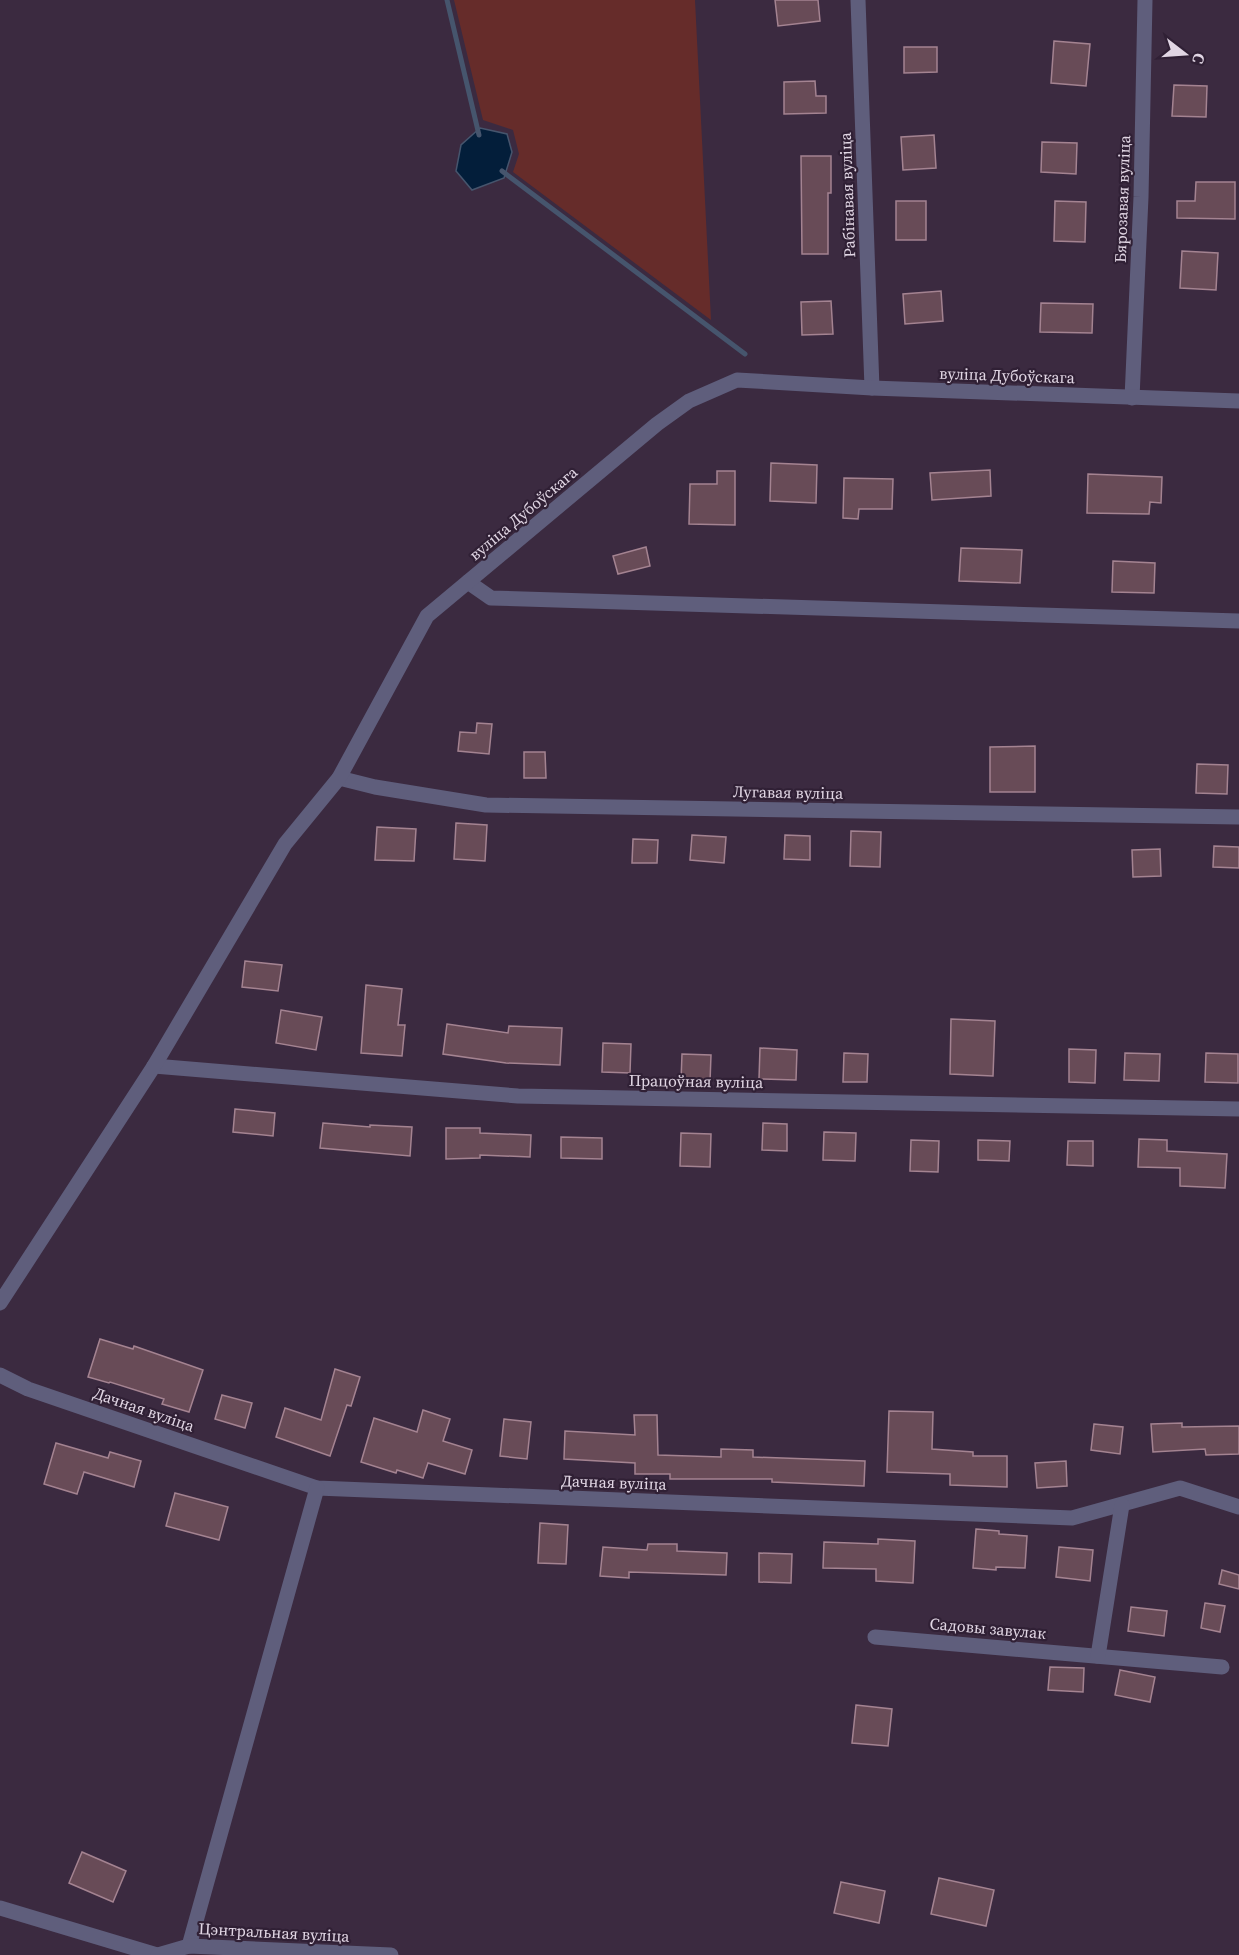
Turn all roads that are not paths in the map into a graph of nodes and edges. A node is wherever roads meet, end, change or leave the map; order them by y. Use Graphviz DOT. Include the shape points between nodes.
graph roads {
  1 [pos="858,0"];
  2 [pos="1144,0"];
  3 [pos="872,388"];
  4 [pos="1132,398"];
  5 [pos="1239,401"];
  6 [pos="468,582"];
  7 [pos="1239,621"];
  8 [pos="339,778"];
  9 [pos="1239,817"];
  10 [pos="154,1066"];
  11 [pos="1239,1109"];
  12 [pos="0,1303"];
  13 [pos="0,1375"];
  14 [pos="317,1488"];
  15 [pos="1122,1505"];
  16 [pos="1239,1507"];
  17 [pos="875,1637"];
  18 [pos="1098,1656"];
  19 [pos="1222,1667"];
  20 [pos="0,1908"];
  21 [pos="189,1946"];
  22 [pos="158,1955"];
  23 [pos="391,1955"];
  1 -- 3 [label="street, Рабінавая вуліца"];
  2 -- 4 [label="street, Бярозавая вуліца"];
  3 -- 4 [label="street, вуліца Дубоўскага"];
  3 -- 6 [label="street, вуліца Дубоўскага" via="737,380 689,401"];
  4 -- 5 [label="street, вуліца Дубоўскага"];
  6 -- 7 [label="street, вуліца Дубоўскага" via="491,598"];
  6 -- 8 [label="street" via="427,616"];
  8 -- 9 [label="street, Лугавая вуліца" via="486,805"];
  8 -- 10 [label="street" via="285,844"];
  10 -- 11 [label="street, Працоўная вуліца" via="518,1096"];
  10 -- 12 [label="street"];
  13 -- 14 [label="street, Дачная вуліца" via="28,1389"];
  14 -- 15 [label="street, Дачная вуліца" via="1072,1518"];
  14 -- 21 [label="street"];
  15 -- 16 [label="street, Дачная вуліца" via="1180,1488"];
  15 -- 18 [label="street"];
  17 -- 18 [label="street, Садовы завулак"];
  18 -- 19 [label="street, Садовы завулак"];
  20 -- 22 [label="street, Цэнтральная вуліца"];
  21 -- 22 [label="street, Цэнтральная вуліца"];
  21 -- 23 [label="street, Цэнтральная вуліца"];
}
